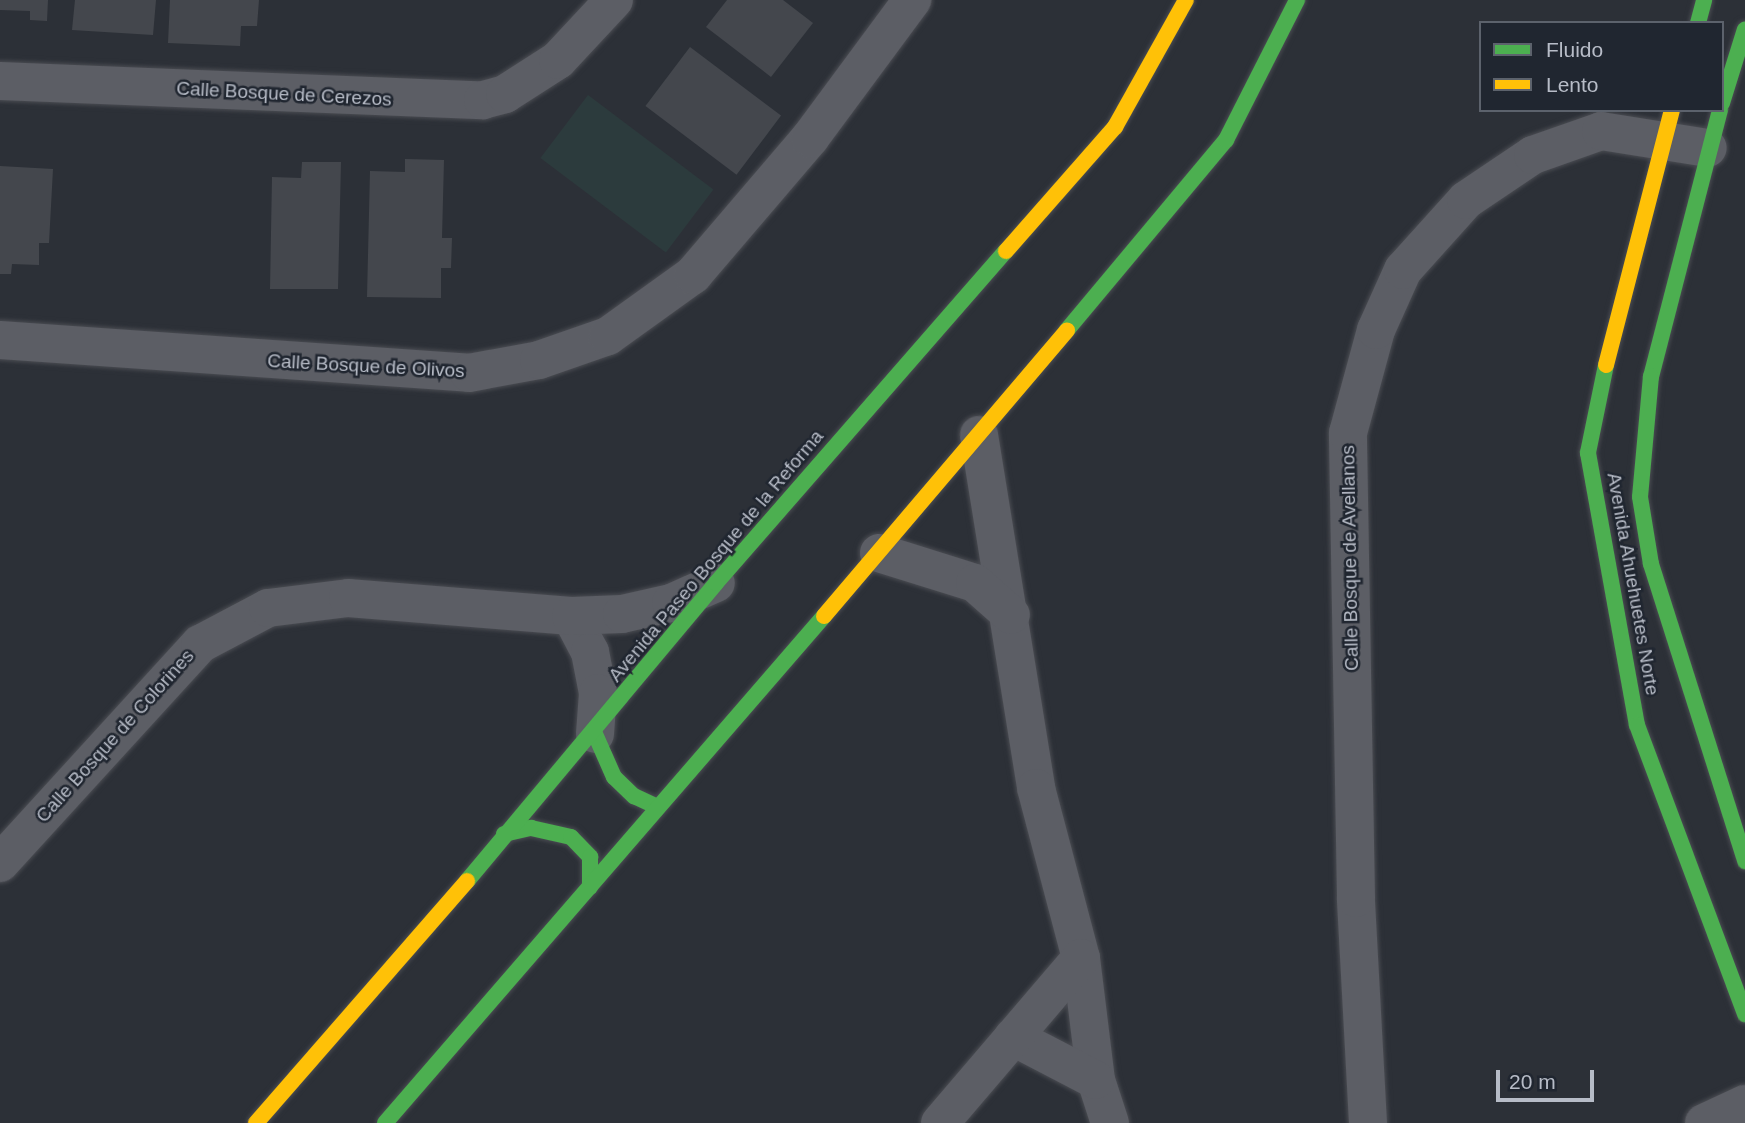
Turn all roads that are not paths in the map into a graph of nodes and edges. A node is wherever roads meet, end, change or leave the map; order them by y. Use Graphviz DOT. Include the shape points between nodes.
graph roads {
  1 [pos="590,0"];
  2 [pos="614,0"];
  3 [pos="912,0"];
  4 [pos="1186,0"];
  5 [pos="1297,0"];
  6 [pos="1704,0"];
  7 [pos="1699,21"];
  8 [pos="1745,29"];
  9 [pos="558,60"];
  10 [pos="0,80"];
  11 [pos="1724,97"];
  12 [pos="1719,112"];
  13 [pos="1668,126"];
  14 [pos="1708,148"];
  15 [pos="0,340"];
  16 [pos="979,435"];
  17 [pos="879,553"];
  18 [pos="716,583"];
  19 [pos="571,615"];
  20 [pos="1011,615"];
  21 [pos="595,734"];
  22 [pos="658,807"];
  23 [pos="503,834"];
  24 [pos="1745,861"];
  25 [pos="0,863"];
  26 [pos="590,887"];
  27 [pos="1081,958"];
  28 [pos="1745,1014"];
  29 [pos="1013,1037"];
  30 [pos="1096,1080"];
  31 [pos="1745,1104"];
  32 [pos="256,1123"];
  33 [pos="385,1123"];
  34 [pos="940,1123"];
  35 [pos="1110,1123"];
  36 [pos="1368,1123"];
  37 [pos="1704,1123"];
  1 -- 9 [label="street"];
  2 -- 9 [label="street, Calle Bosque de Cerezos"];
  3 -- 15 [label="street, Calle Bosque de Olivos" via="810,138 693,275 608,336 539,360 469,373"];
  4 -- 18 [label="main road, Avenida Paseo Bosque de la Reforma" via="1115,127"];
  5 -- 16 [label="main road" via="1226,140"];
  6 -- 7 [label="main road"];
  8 -- 11 [label="main road"];
  9 -- 10 [label="street, Calle Bosque de Cerezos" via="505,93 460,102"];
  12 -- 14 [label="main road, Avenida Ahuehuetes Norte"];
  13 -- 14 [label="street, Calle Bosque de Avellanos"];
  13 -- 28 [label="main road, Avenida Ahuehuetes Norte" via="1619,297 1588,453 1598,531 1637,725"];
  13 -- 36 [label="street, Calle Bosque de Avellanos" via="1601,131 1533,155 1466,200 1403,270 1376,330 1348,433 1356,898"];
  14 -- 24 [label="main road, Avenida Ahuehuetes Norte" via="1650,376 1640,497 1651,564"];
  16 -- 17 [label="main road"];
  16 -- 20 [label="street"];
  17 -- 20 [label="street" via="975,583"];
  17 -- 22 [label="main road"];
  18 -- 19 [label="street, Calle Bosque de Colorines" via="634,611"];
  18 -- 21 [label="main road, Avenida Paseo Bosque de la Reforma"];
  19 -- 21 [label="street" via="593,666 598,693"];
  19 -- 25 [label="street, Calle Bosque de Colorines" via="348,598 268,608 200,644"];
  20 -- 27 [label="street" via="1036,788"];
  21 -- 22 [label="main road" via="614,777 634,796"];
  21 -- 23 [label="main road, Avenida Paseo Bosque de la Reforma"];
  22 -- 26 [label="main road"];
  23 -- 26 [label="main road" via="531,828 570,837 590,857"];
  23 -- 32 [label="main road, Avenida Paseo Bosque de la Reforma"];
  26 -- 33 [label="main road"];
  27 -- 29 [label="street"];
  27 -- 30 [label="street"];
  29 -- 30 [label="street"];
  29 -- 34 [label="street"];
  30 -- 35 [label="street"];
  31 -- 37 [label="street"];
}
